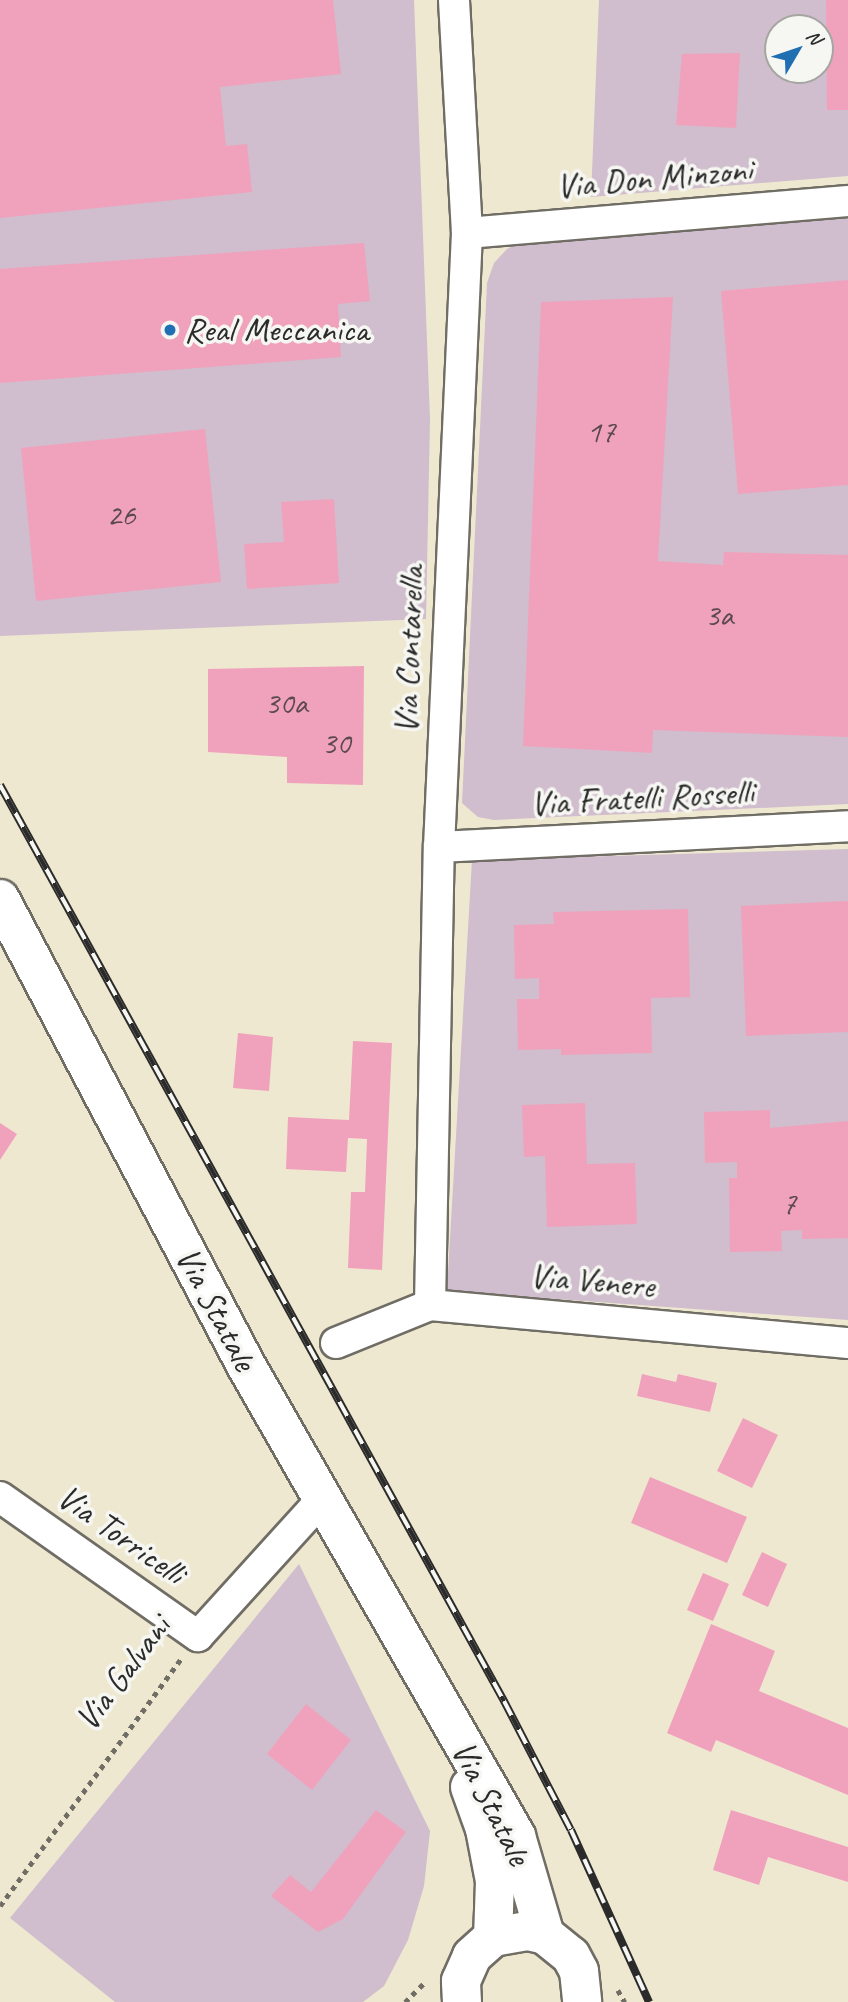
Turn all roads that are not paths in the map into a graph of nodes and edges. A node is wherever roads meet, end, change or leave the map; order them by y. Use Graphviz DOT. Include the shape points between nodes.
graph roads {
  1 [pos="454,0"];
  2 [pos="848,201"];
  3 [pos="467,233"];
  4 [pos="848,826"];
  5 [pos="439,847"];
  6 [pos="0,899"];
  7 [pos="430,1304"];
  8 [pos="336,1343"];
  9 [pos="848,1343"];
  10 [pos="0,1497"];
  11 [pos="323,1498"];
  12 [pos="198,1636"];
  13 [pos="444,1713"];
  14 [pos="545,1935"];
  15 [pos="493,1937"];
  16 [pos="454,1995"];
  17 [pos="582,2002"];
  1 -- 3 [label="street, Via Contarella"];
  2 -- 3 [label="street, Via Don Minzoni"];
  3 -- 5 [label="street, Via Contarella"];
  4 -- 5 [label="street, Via Fratelli Rosselli"];
  5 -- 7 [label="street, Via Contarella"];
  6 -- 11 [label="main road, Via Statale" via="247,1367"];
  7 -- 8 [label="street, Via Venere"];
  7 -- 9 [label="street, Via Venere"];
  10 -- 12 [label="street, Via Torricelli"];
  11 -- 12 [label="street, Via Galvani"];
  11 -- 13 [label="main road, Via Statale"];
  13 -- 14 [label="main road, Via Statale" via="516,1836"];
  13 -- 15 [label="main road, Via Statale" via="485,1829 495,1881"];
  14 -- 15 [label="main road" via="510,1931"];
  14 -- 17 [label="main road" via="571,1956 579,1971"];
  15 -- 16 [label="main road" via="472,1956"];
}
